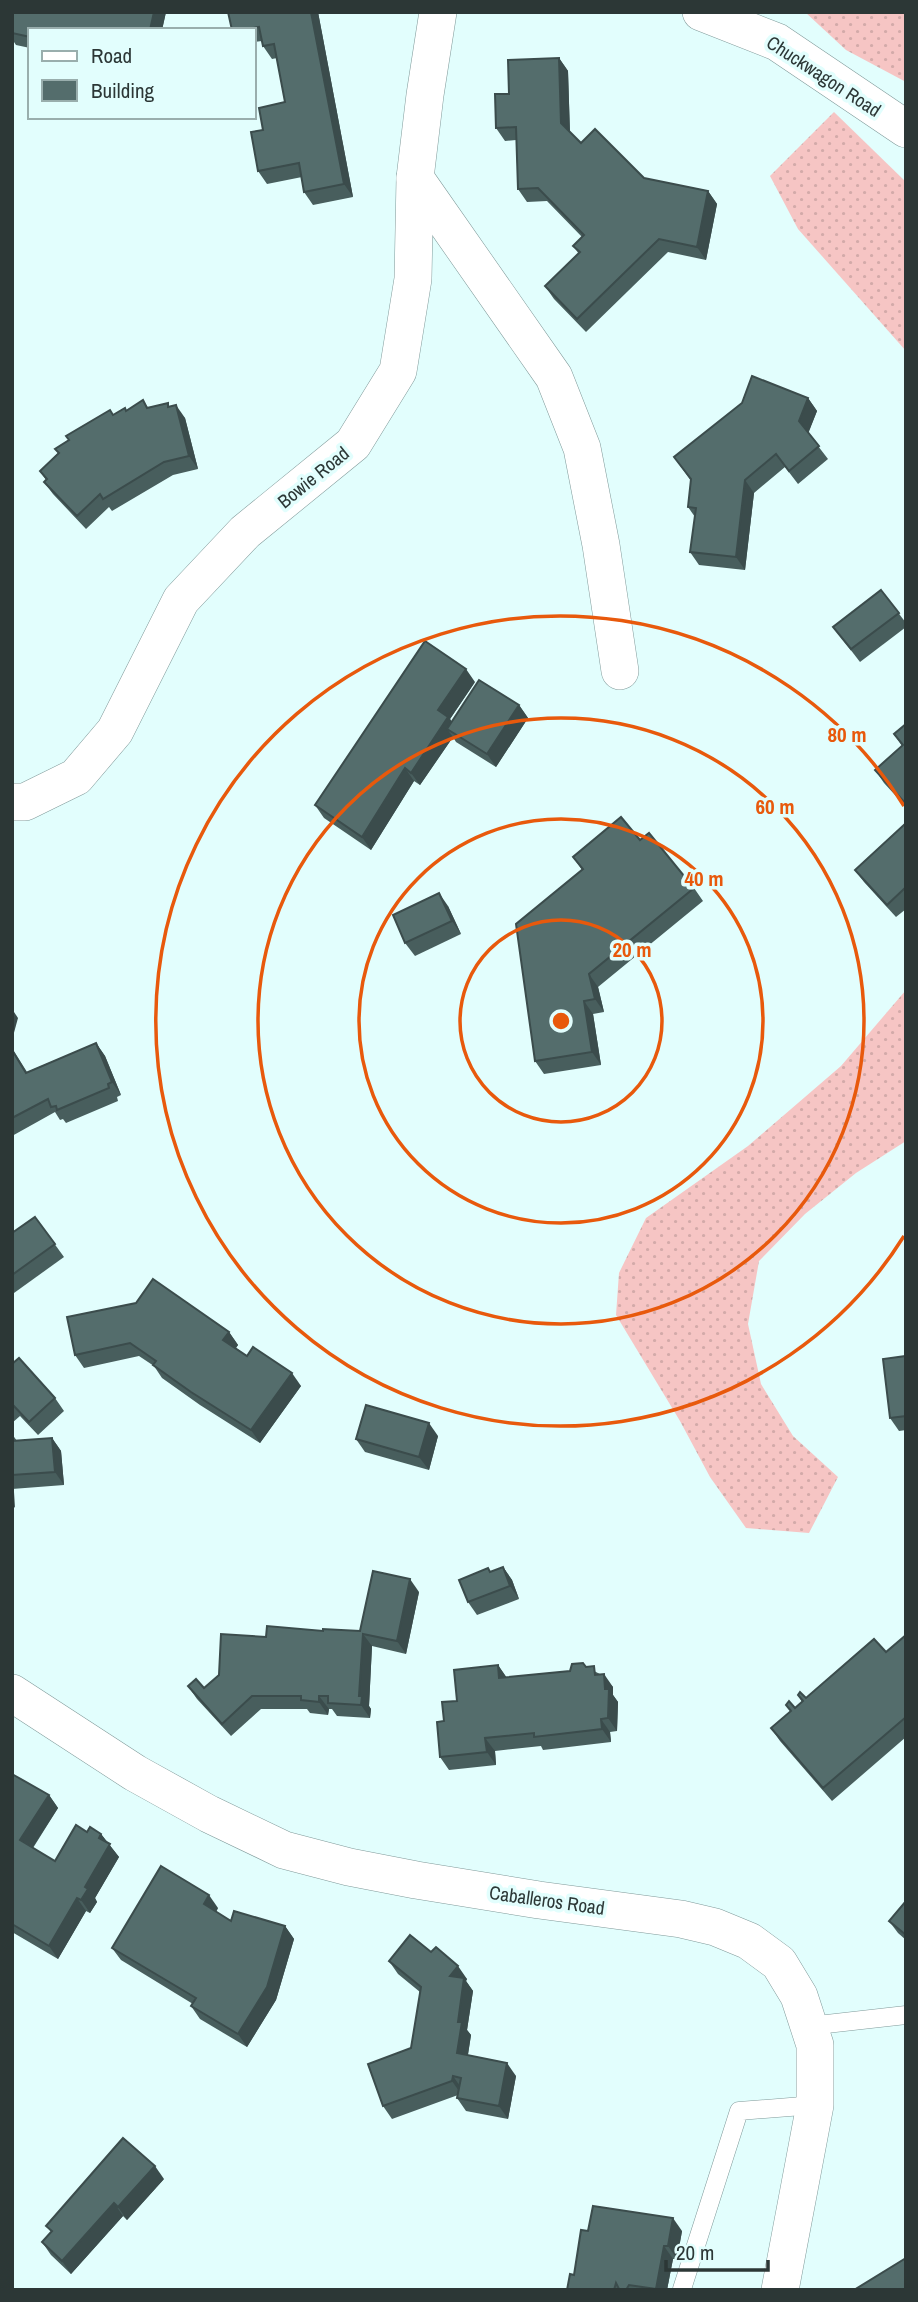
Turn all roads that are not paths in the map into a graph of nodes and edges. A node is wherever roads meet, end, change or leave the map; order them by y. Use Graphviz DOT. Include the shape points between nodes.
graph roads {
  1 [pos="438,12"];
  2 [pos="701,12"];
  3 [pos="906,129"];
  4 [pos="415,178"];
  5 [pos="620,671"];
  6 [pos="12,802"];
  7 [pos="12,1693"];
  8 [pos="906,2015"];
  9 [pos="809,2026"];
  10 [pos="815,2105"];
  11 [pos="682,2289"];
  12 [pos="780,2290"];
  1 -- 4 [label="street, Bowie Road"];
  2 -- 3 [label="street, Chuckwagon Road" via="777,43"];
  4 -- 5 [label="street" via="554,377 582,448"];
  4 -- 6 [label="street, Bowie Road" via="412,279 398,371 353,444 245,532 181,600 114,731 76,777 24,802"];
  7 -- 9 [label="street, Caballeros Road" via="135,1773 284,1850 416,1880 681,1919 749,1941 779,1963 799,1996"];
  8 -- 9 [label="lane"];
  9 -- 10 [label="street, Caballeros Road" via="815,2045"];
  10 -- 11 [label="lane" via="739,2111"];
  10 -- 12 [label="street, Caballeros Road"];
}
